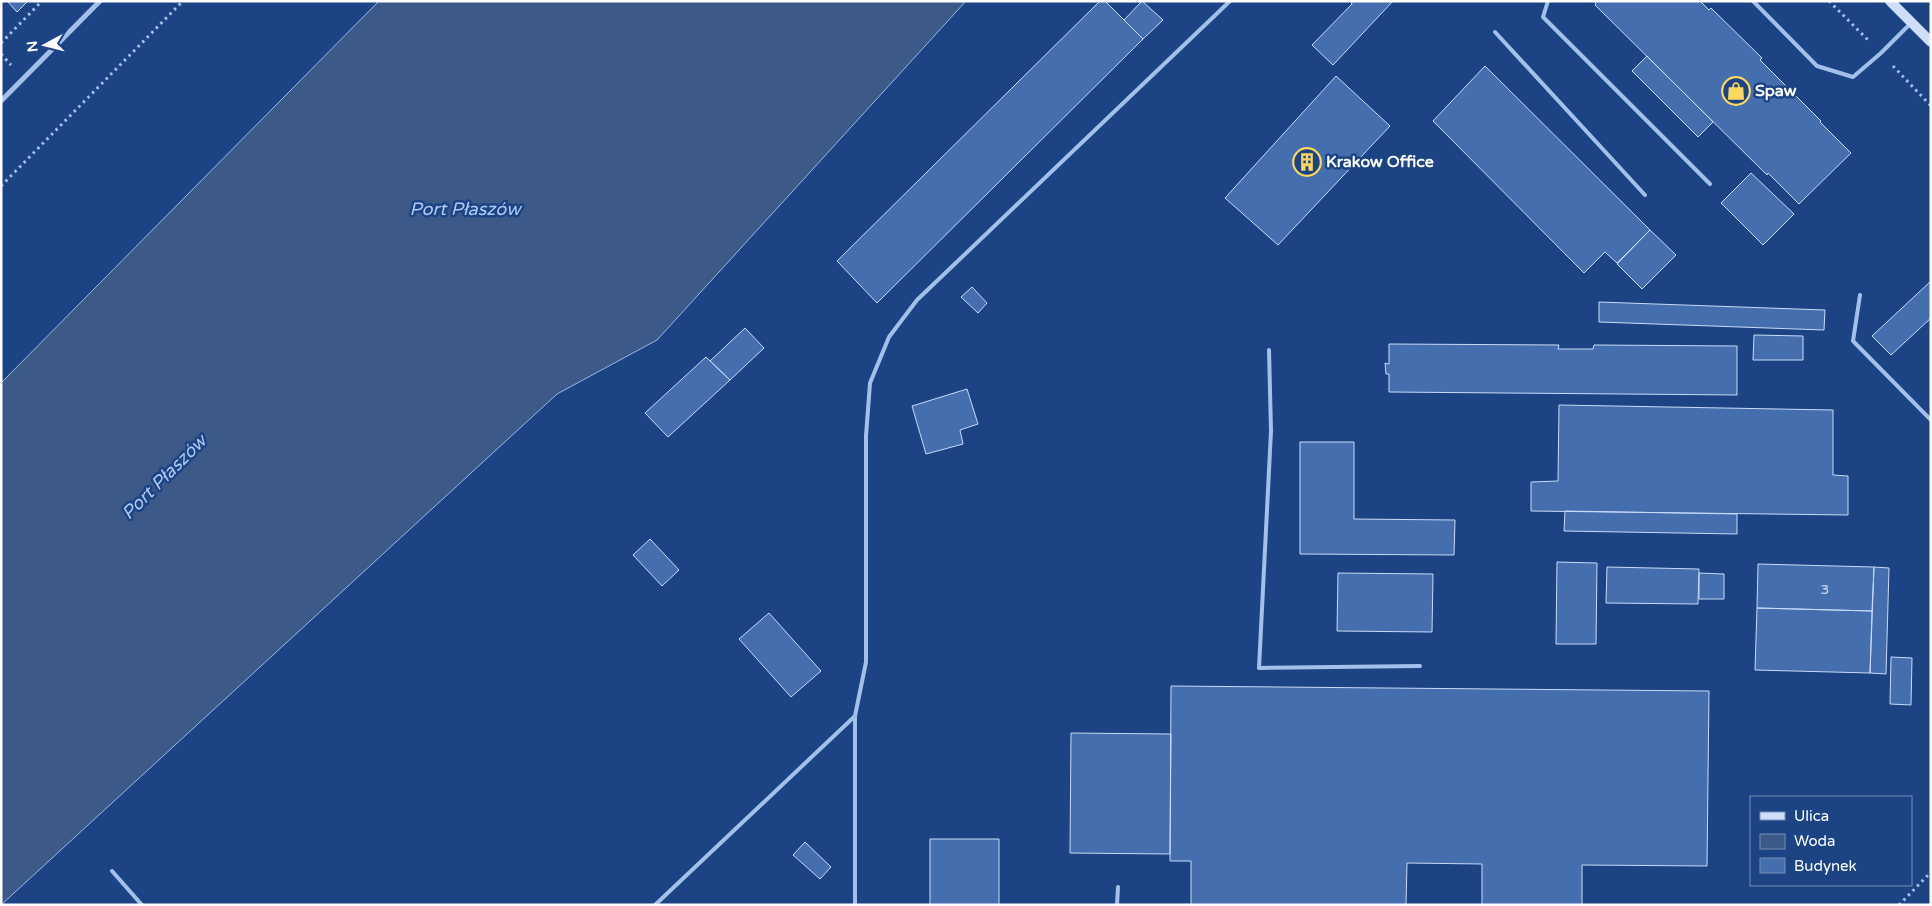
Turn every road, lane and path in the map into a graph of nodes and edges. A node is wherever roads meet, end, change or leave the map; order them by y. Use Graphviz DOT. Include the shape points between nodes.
graph roads {
  1 [pos="42,1"];
  2 [pos="100,1"];
  3 [pos="183,1"];
  4 [pos="1230,1"];
  5 [pos="1548,1"];
  6 [pos="1753,1"];
  7 [pos="1890,1"];
  8 [pos="1912,23"];
  9 [pos="1495,32"];
  10 [pos="1931,42"];
  11 [pos="1,43"];
  12 [pos="1,101"];
  13 [pos="1710,184"];
  14 [pos="1,186"];
  15 [pos="1645,195"];
  16 [pos="1860,295"];
  17 [pos="1269,350"];
  18 [pos="1931,420"];
  19 [pos="1420,666"];
  20 [pos="855,716"];
  21 [pos="112,871"];
  22 [pos="1931,872"];
  23 [pos="1118,887"];
  24 [pos="142,905"];
  25 [pos="655,905"];
  26 [pos="855,905"];
  27 [pos="1117,905"];
  28 [pos="1899,905"];
  1 -- 11 [label="path"];
  2 -- 12 [label="street"];
  3 -- 14 [label="path"];
  4 -- 20 [label="lane" via="917,300 889,337 870,382 866,436 866,662"];
  5 -- 13 [label="lane" via="1543,17"];
  6 -- 8 [label="lane" via="1817,66 1853,77"];
  7 -- 8 [label="main road"];
  8 -- 10 [label="main road"];
  9 -- 15 [label="lane"];
  16 -- 18 [label="lane" via="1853,341"];
  17 -- 19 [label="lane" via="1271,431 1259,668"];
  20 -- 25 [label="lane"];
  20 -- 26 [label="lane"];
  21 -- 24 [label="lane"];
  22 -- 28 [label="path"];
  23 -- 27 [label="lane"];
}
